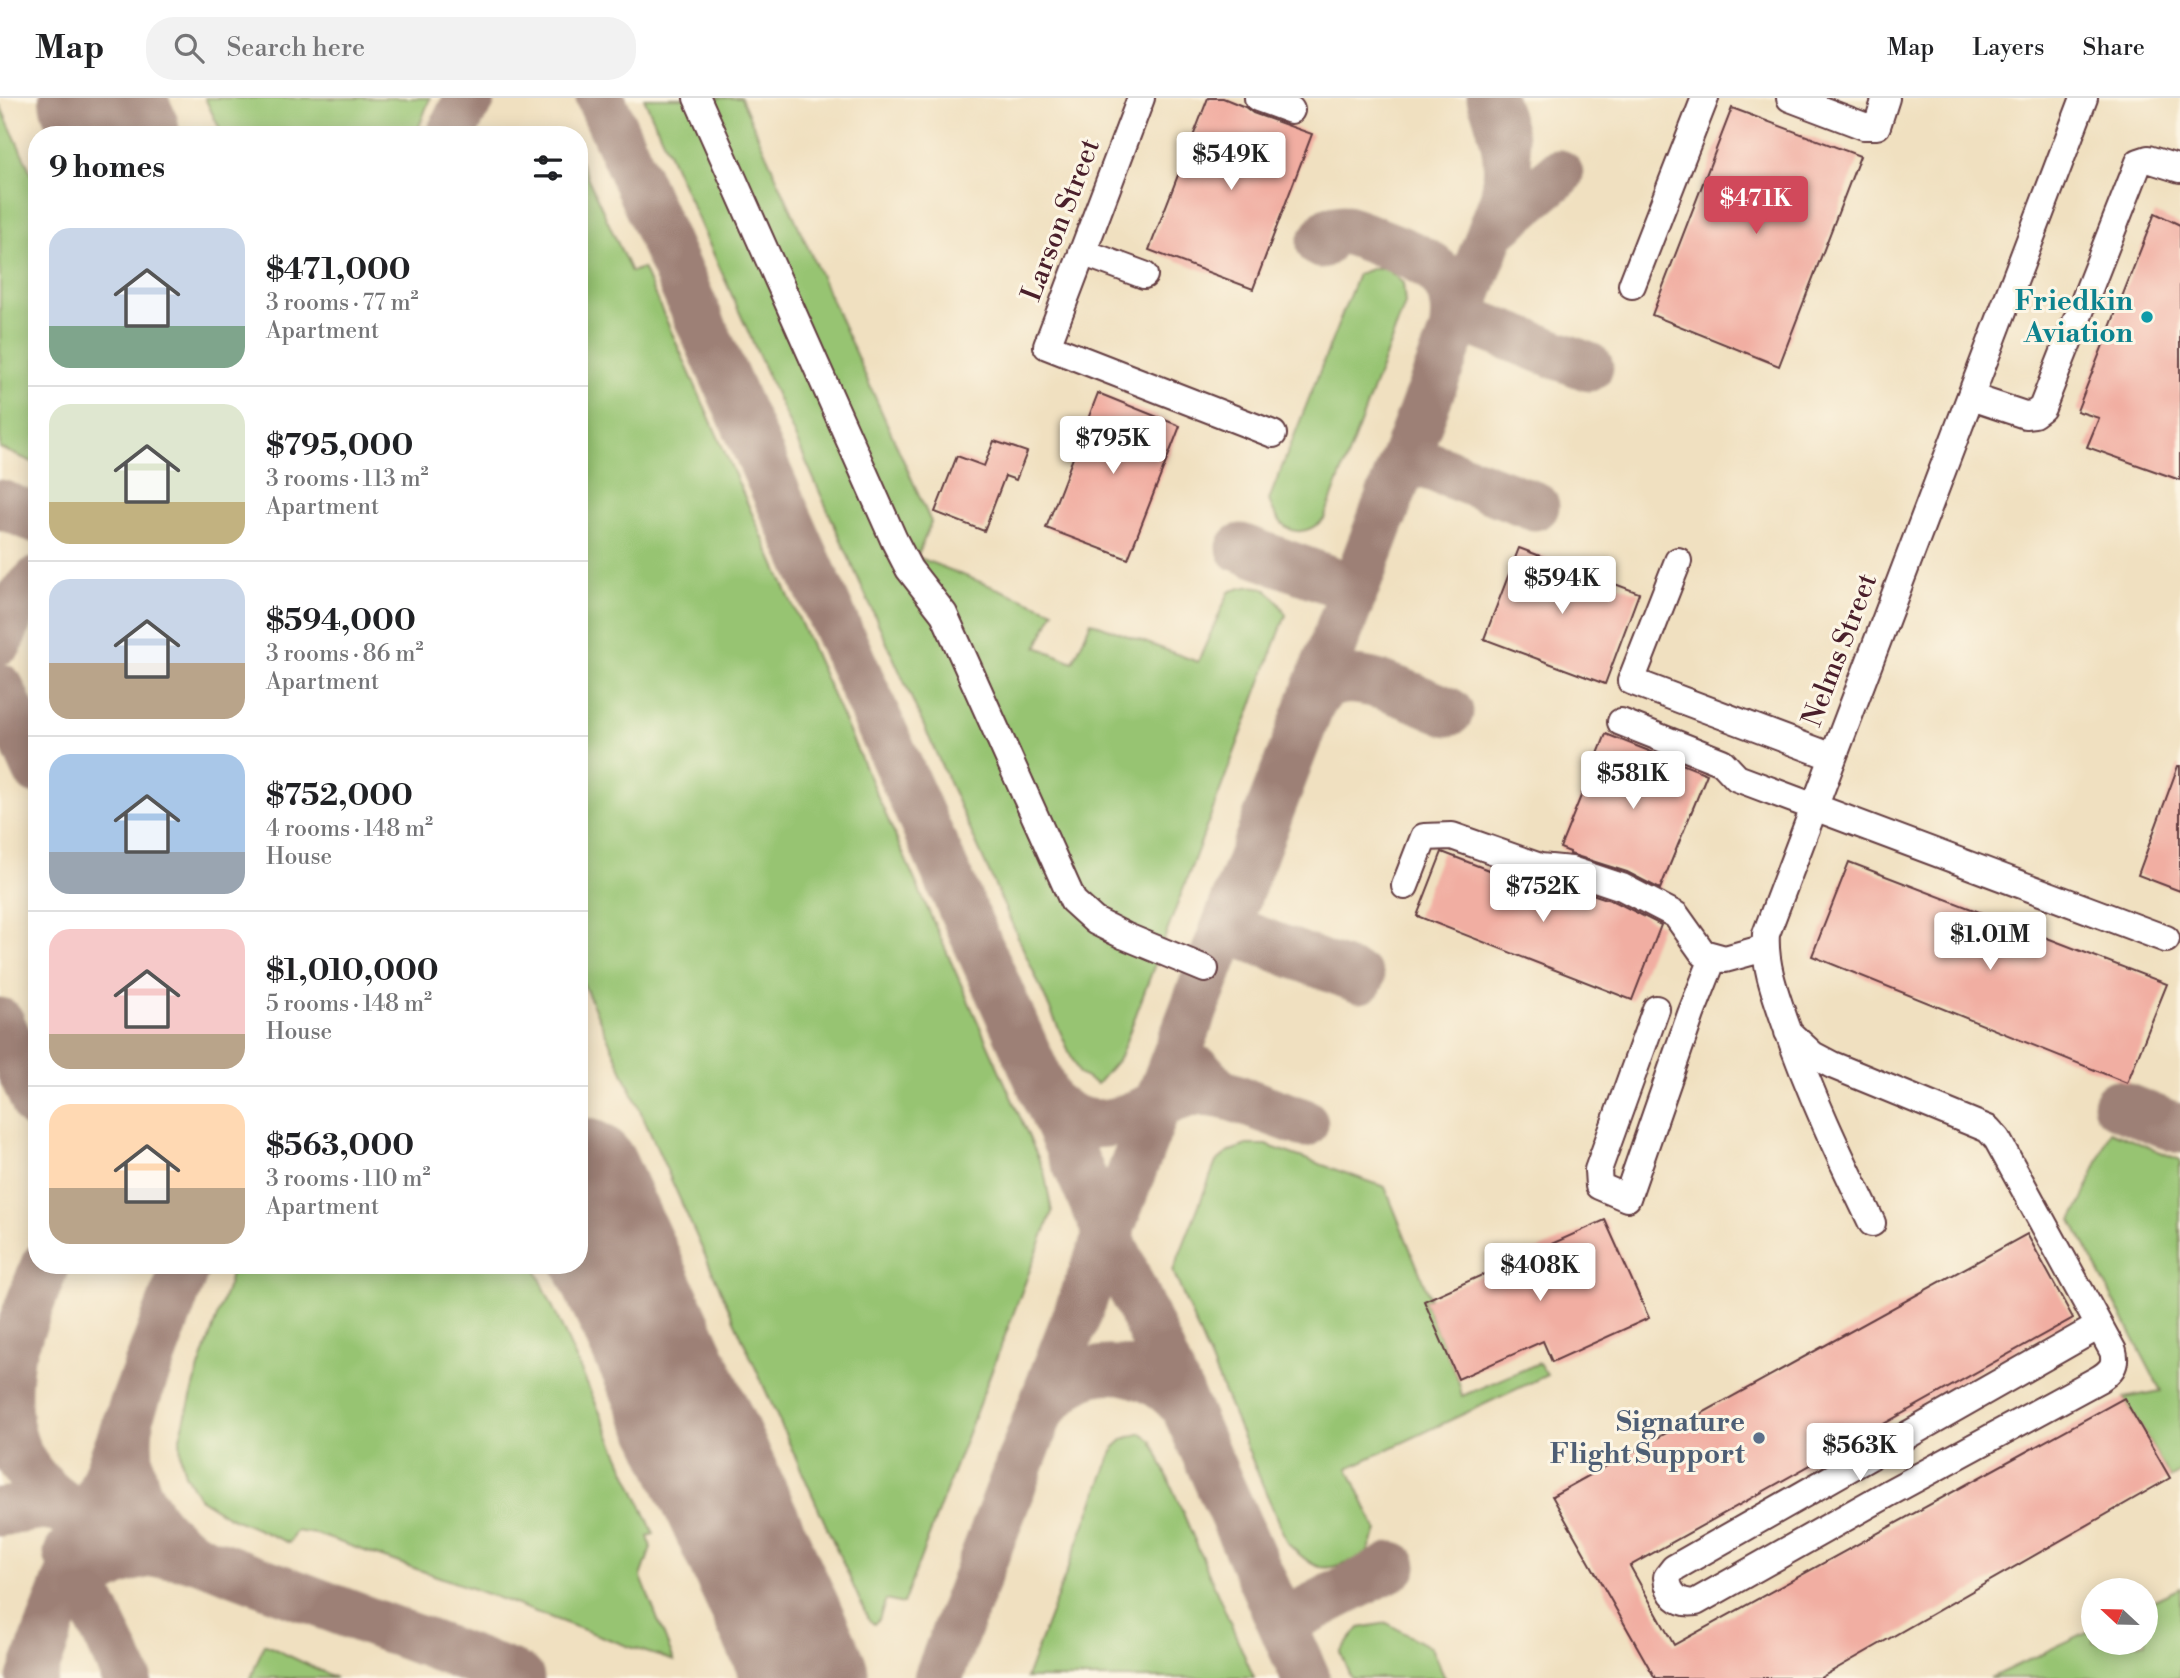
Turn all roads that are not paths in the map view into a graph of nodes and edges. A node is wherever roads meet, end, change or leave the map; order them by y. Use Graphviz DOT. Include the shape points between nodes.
graph roads {
  1 [pos="697,98"];
  2 [pos="1141,98"];
  3 [pos="1258,98"];
  4 [pos="1705,98"];
  5 [pos="1790,98"];
  6 [pos="1886,98"];
  7 [pos="2078,100"];
  8 [pos="1291,110"];
  9 [pos="2180,169"];
  10 [pos="1082,252"];
  11 [pos="1144,275"];
  12 [pos="1632,285"];
  13 [pos="1970,397"];
  14 [pos="1273,434"];
  15 [pos="1678,561"];
  16 [pos="1621,722"];
  17 [pos="1833,757"];
  18 [pos="1814,806"];
  19 [pos="1405,886"];
  20 [pos="2166,939"];
  21 [pos="1765,948"];
  22 [pos="1714,956"];
  23 [pos="1205,970"];
  24 [pos="1657,1009"];
  25 [pos="1788,1032"];
  26 [pos="1872,1223"];
  27 [pos="2099,1326"];
  1 -- 23 [label="lane" via="894,540 909,569 944,614 1073,901 1095,921"];
  2 -- 10 [label="lane, Larson Street"];
  3 -- 8 [label="lane"];
  4 -- 12 [label="lane"];
  5 -- 6 [label="lane" via="1864,126 1877,126"];
  7 -- 13 [label="lane, Nelms Street"];
  9 -- 13 [label="lane" via="2154,160 2139,162 2042,408 2025,415"];
  10 -- 11 [label="lane"];
  10 -- 14 [label="lane, Larson Street" via="1047,346"];
  13 -- 17 [label="lane, Nelms Street"];
  15 -- 17 [label="lane" via="1631,681"];
  16 -- 18 [label="lane" via="1722,762 1737,778"];
  17 -- 18 [label="lane, Nelms Street"];
  18 -- 20 [label="lane"];
  18 -- 21 [label="lane, Nelms Street" via="1766,934"];
  19 -- 22 [label="lane" via="1424,837 1452,836 1539,867 1571,870 1622,887 1676,915 1703,953"];
  21 -- 22 [label="lane" via="1725,959"];
  21 -- 25 [label="lane, Nelms Street"];
  22 -- 24 [label="lane" via="1627,1198 1599,1186 1598,1170"];
  25 -- 26 [label="lane, Nelms Street" via="1809,1091"];
  25 -- 27 [label="lane" via="1832,1065 1988,1129"];
  27 -- 27 [label="lane" via="1679,1565 1667,1577 1671,1592 1682,1602 1696,1602 2099,1379 2115,1360"];
}
